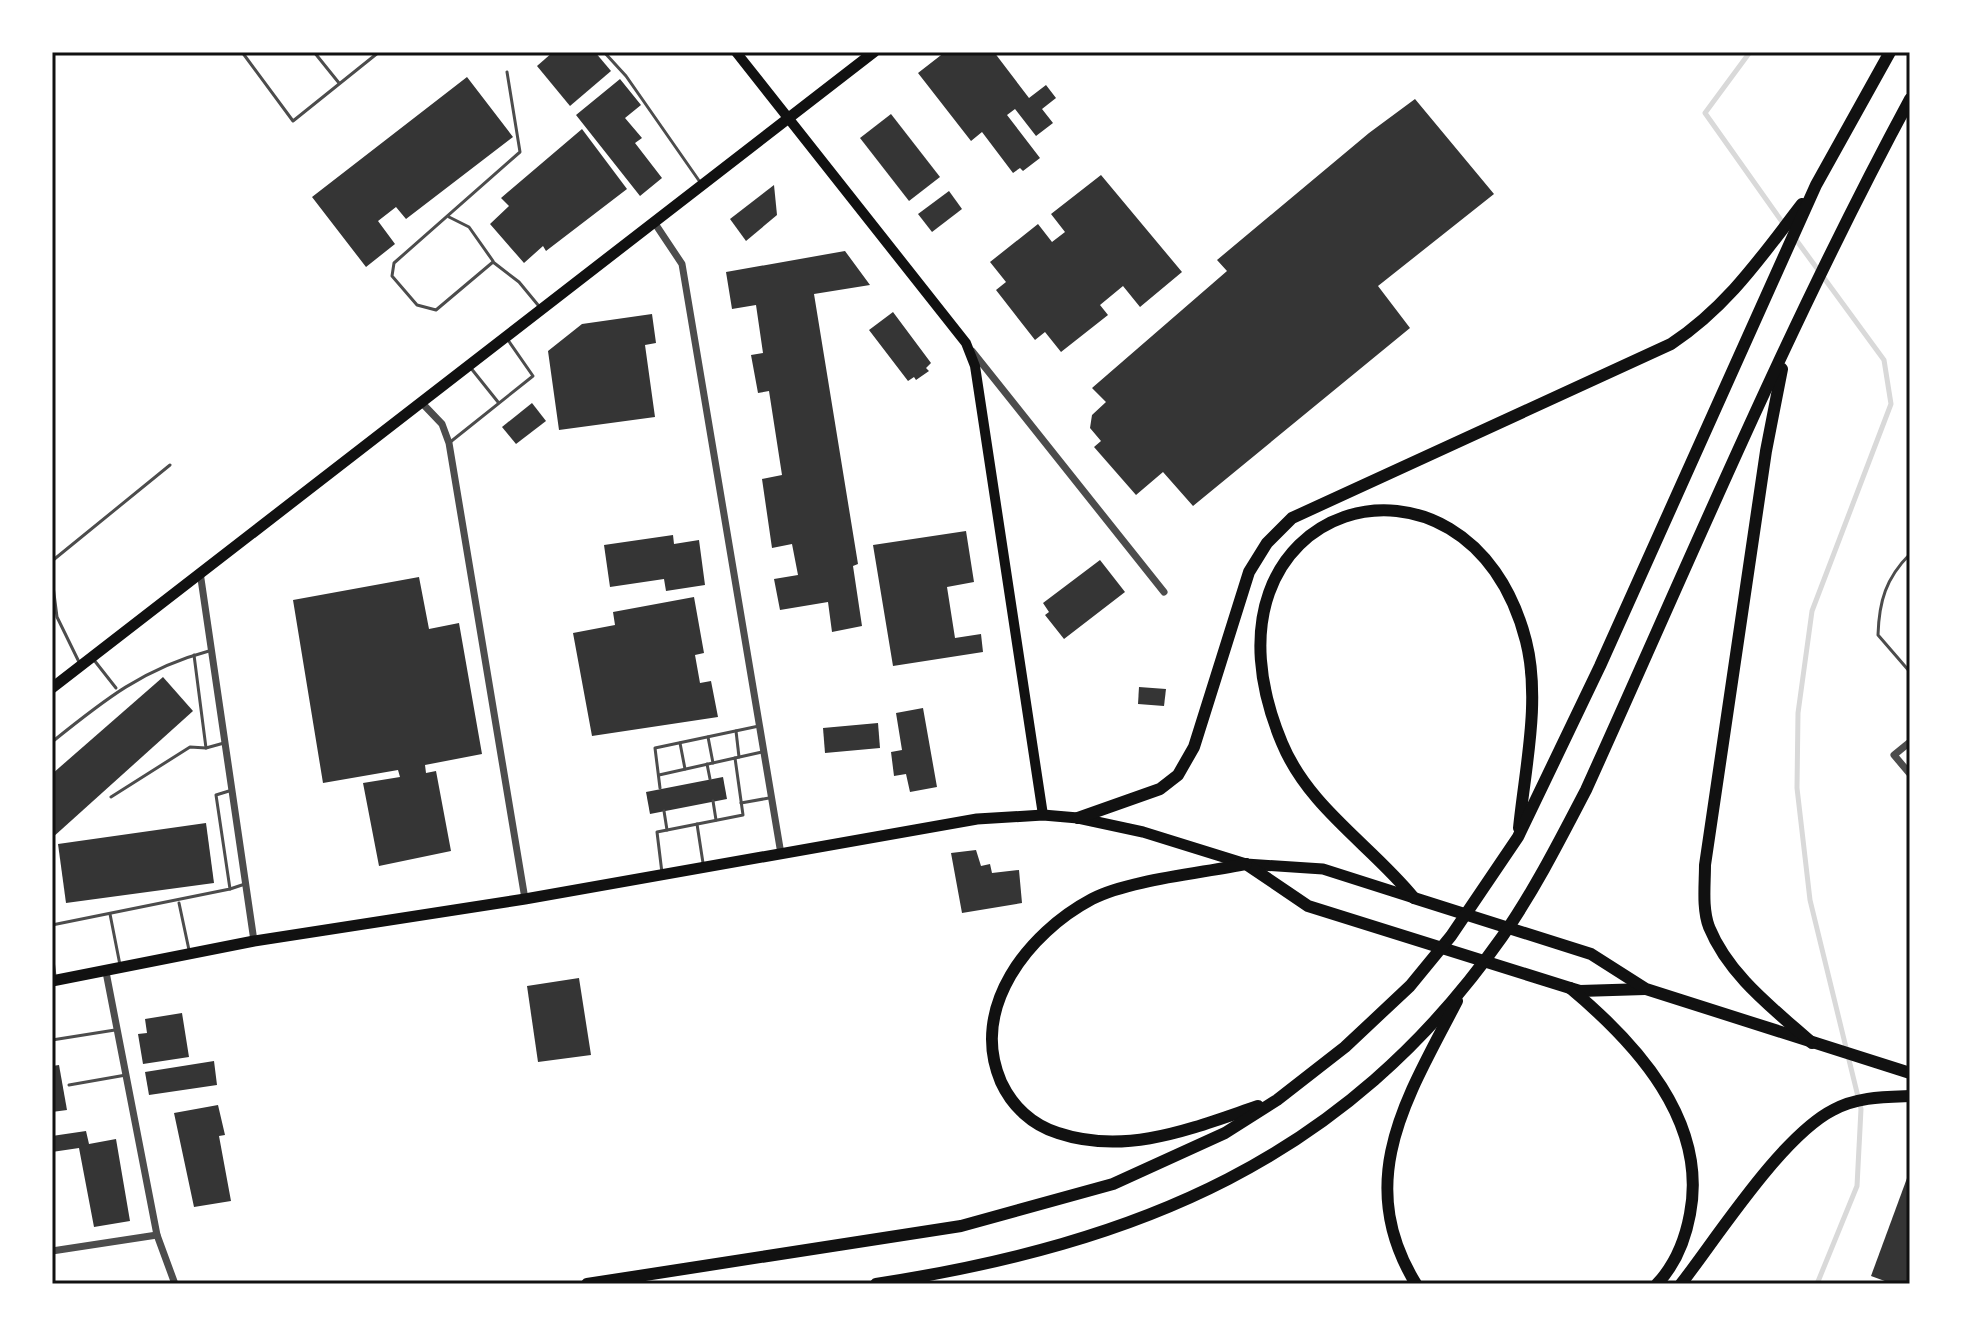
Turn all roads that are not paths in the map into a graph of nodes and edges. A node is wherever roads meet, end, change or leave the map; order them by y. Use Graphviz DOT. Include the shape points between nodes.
graph roads {
  1 [pos="242,52"];
  2 [pos="314,52"];
  3 [pos="379,52"];
  4 [pos="604,52"];
  5 [pos="736,52"];
  6 [pos="874,52"];
  7 [pos="1890,52"];
  8 [pos="507,72"];
  9 [pos="339,84"];
  10 [pos="1910,99"];
  11 [pos="789,119"];
  12 [pos="1816,185"];
  13 [pos="702,186"];
  14 [pos="449,217"];
  15 [pos="654,222"];
  16 [pos="493,262"];
  17 [pos="541,308"];
  18 [pos="505,335"];
  19 [pos="966,343"];
  20 [pos="1786,347"];
  21 [pos="468,365"];
  22 [pos="420,400"];
  23 [pos="499,403"];
  24 [pos="449,443"];
  25 [pos="170,465"];
  26 [pos="1910,554"];
  27 [pos="52,561"];
  28 [pos="200,572"];
  29 [pos="52,578"];
  30 [pos="1164,592"];
  31 [pos="212,651"];
  32 [pos="194,655"];
  33 [pos="92,656"];
  34 [pos="81,666"];
  35 [pos="1910,672"];
  36 [pos="52,688"];
  37 [pos="117,690"];
  38 [pos="759,726"];
  39 [pos="736,731"];
  40 [pos="708,737"];
  41 [pos="52,741"];
  42 [pos="225,742"];
  43 [pos="1910,742"];
  44 [pos="680,743"];
  45 [pos="206,748"];
  46 [pos="764,751"];
  47 [pos="737,757"];
  48 [pos="713,763"];
  49 [pos="707,764"];
  50 [pos="685,769"];
  51 [pos="1910,774"];
  52 [pos="659,775"];
  53 [pos="710,779"];
  54 [pos="660,788"];
  55 [pos="232,789"];
  56 [pos="111,797"];
  57 [pos="771,798"];
  58 [pos="713,801"];
  59 [pos="741,803"];
  60 [pos="664,811"];
  61 [pos="1043,815"];
  62 [pos="1078,818"];
  63 [pos="716,820"];
  64 [pos="697,824"];
  65 [pos="667,830"];
  66 [pos="1518,837"];
  67 [pos="781,854"];
  68 [pos="1246,864"];
  69 [pos="703,867"];
  70 [pos="662,875"];
  71 [pos="246,884"];
  72 [pos="230,889"];
  73 [pos="1414,898"];
  74 [pos="525,899"];
  75 [pos="179,902"];
  76 [pos="110,914"];
  77 [pos="52,925"];
  78 [pos="254,941"];
  79 [pos="52,952"];
  80 [pos="190,954"];
  81 [pos="120,969"];
  82 [pos="106,972"];
  83 [pos="54,981"];
  84 [pos="1464,987"];
  85 [pos="1570,988"];
  86 [pos="1646,989"];
  87 [pos="117,1030"];
  88 [pos="52,1040"];
  89 [pos="1812,1043"];
  90 [pos="1910,1073"];
  91 [pos="126,1075"];
  92 [pos="69,1085"];
  93 [pos="1910,1096"];
  94 [pos="1277,1100"];
  95 [pos="157,1235"];
  96 [pos="52,1251"];
  97 [pos="175,1284"];
  98 [pos="587,1284"];
  99 [pos="876,1284"];
  100 [pos="1416,1284"];
  101 [pos="1657,1284"];
  102 [pos="1681,1284"];
  1 -- 9 [label="lane" via="293,121"];
  2 -- 9 [label="lane"];
  3 -- 9 [label="lane"];
  4 -- 13 [label="lane"];
  5 -- 11 [label="main road"];
  6 -- 11 [label="main road"];
  7 -- 12 [label="highway"];
  8 -- 14 [label="lane" via="520,152"];
  10 -- 20 [label="highway"];
  11 -- 13 [label="main road"];
  11 -- 19 [label="main road"];
  12 -- 62 [label="highway" via="1730,298 1671,344 1292,518 1249,572 1194,747 1178,775 1160,789"];
  12 -- 66 [label="highway"];
  13 -- 15 [label="main road"];
  14 -- 16 [label="lane" via="469,227"];
  14 -- 16 [label="lane" via="394,263 392,276 417,305 436,310"];
  15 -- 17 [label="main road"];
  15 -- 38 [label="street" via="682,264"];
  16 -- 17 [label="lane"];
  17 -- 18 [label="main road"];
  18 -- 21 [label="main road"];
  18 -- 23 [label="lane" via="533,376"];
  19 -- 30 [label="street"];
  19 -- 61 [label="main road" via="975,366"];
  20 -- 84 [label="highway" via="1554,853"];
  20 -- 89 [label="highway" via="1707,849 1705,905 1708,925 1743,981"];
  21 -- 22 [label="main road"];
  21 -- 23 [label="lane"];
  22 -- 24 [label="street" via="442,424"];
  22 -- 28 [label="main road"];
  23 -- 24 [label="lane"];
  24 -- 74 [label="street"];
  25 -- 27 [label="lane"];
  26 -- 35 [label="lane" via="1893,571 1879,604 1878,635"];
  28 -- 31 [label="street"];
  28 -- 33 [label="main road"];
  29 -- 34 [label="lane" via="57,617"];
  31 -- 32 [label="lane"];
  31 -- 42 [label="street"];
  32 -- 37 [label="lane" via="168,662"];
  32 -- 45 [label="lane"];
  33 -- 34 [label="main road"];
  33 -- 37 [label="lane"];
  34 -- 36 [label="main road"];
  37 -- 41 [label="lane"];
  38 -- 39 [label="lane"];
  38 -- 46 [label="street"];
  39 -- 40 [label="lane"];
  39 -- 47 [label="lane"];
  40 -- 44 [label="lane"];
  40 -- 48 [label="lane"];
  42 -- 45 [label="lane"];
  42 -- 55 [label="street"];
  43 -- 51 [label="street" via="1894,755"];
  44 -- 50 [label="lane"];
  44 -- 52 [label="lane" via="655,748"];
  45 -- 56 [label="lane" via="190,747"];
  46 -- 47 [label="lane"];
  46 -- 57 [label="street"];
  47 -- 48 [label="lane"];
  47 -- 59 [label="lane"];
  48 -- 49 [label="lane"];
  49 -- 50 [label="lane"];
  49 -- 53 [label="lane"];
  50 -- 52 [label="lane"];
  52 -- 54 [label="lane"];
  55 -- 71 [label="street"];
  55 -- 72 [label="lane" via="216,795"];
  57 -- 59 [label="lane"];
  57 -- 67 [label="street"];
  58 -- 63 [label="lane"];
  59 -- 63 [label="lane" via="743,815"];
  60 -- 65 [label="lane"];
  61 -- 62 [label="main road"];
  61 -- 67 [label="main road" via="977,819"];
  62 -- 68 [label="main road"];
  63 -- 64 [label="lane"];
  64 -- 65 [label="lane"];
  64 -- 69 [label="lane"];
  65 -- 70 [label="lane" via="657,832"];
  66 -- 73 [label="highway" via="1531,674 1527,644 1506,585 1455,534 1414,513 1370,509 1329,522 1300,543 1265,598 1261,652 1267,690 1282,744 1309,790"];
  66 -- 94 [label="highway" via="1410,986 1345,1047"];
  67 -- 69 [label="main road"];
  68 -- 73 [label="main road" via="1323,869"];
  68 -- 85 [label="highway" via="1308,906"];
  68 -- 94 [label="highway" via="1132,885 1062,917 1039,938 1002,992 992,1019 991,1044 995,1066 1017,1108 1057,1133 1081,1138 1163,1138"];
  69 -- 70 [label="main road"];
  70 -- 74 [label="main road"];
  71 -- 72 [label="lane"];
  71 -- 78 [label="street"];
  72 -- 75 [label="lane"];
  73 -- 86 [label="highway" via="1591,954"];
  74 -- 78 [label="main road"];
  75 -- 76 [label="lane"];
  75 -- 80 [label="lane"];
  76 -- 77 [label="lane"];
  76 -- 81 [label="lane"];
  78 -- 80 [label="main road"];
  79 -- 83 [label="lane"];
  80 -- 81 [label="main road"];
  81 -- 82 [label="main road"];
  82 -- 83 [label="main road"];
  82 -- 87 [label="street"];
  84 -- 99 [label="highway" via="1395,1060 1339,1109 1215,1188 1081,1241 953,1272"];
  84 -- 100 [label="highway" via="1405,1103 1391,1144 1385,1196 1389,1222 1398,1253"];
  85 -- 86 [label="highway"];
  85 -- 101 [label="highway" via="1607,1019 1668,1095 1691,1157 1694,1182 1686,1238"];
  86 -- 89 [label="highway"];
  87 -- 88 [label="lane"];
  87 -- 91 [label="street"];
  89 -- 90 [label="highway"];
  91 -- 92 [label="lane"];
  91 -- 95 [label="street"];
  93 -- 102 [label="highway" via="1853,1101 1812,1122"];
  94 -- 98 [label="highway" via="1165,1162 1025,1210 894,1237"];
  95 -- 96 [label="street"];
  95 -- 97 [label="street"];
}
